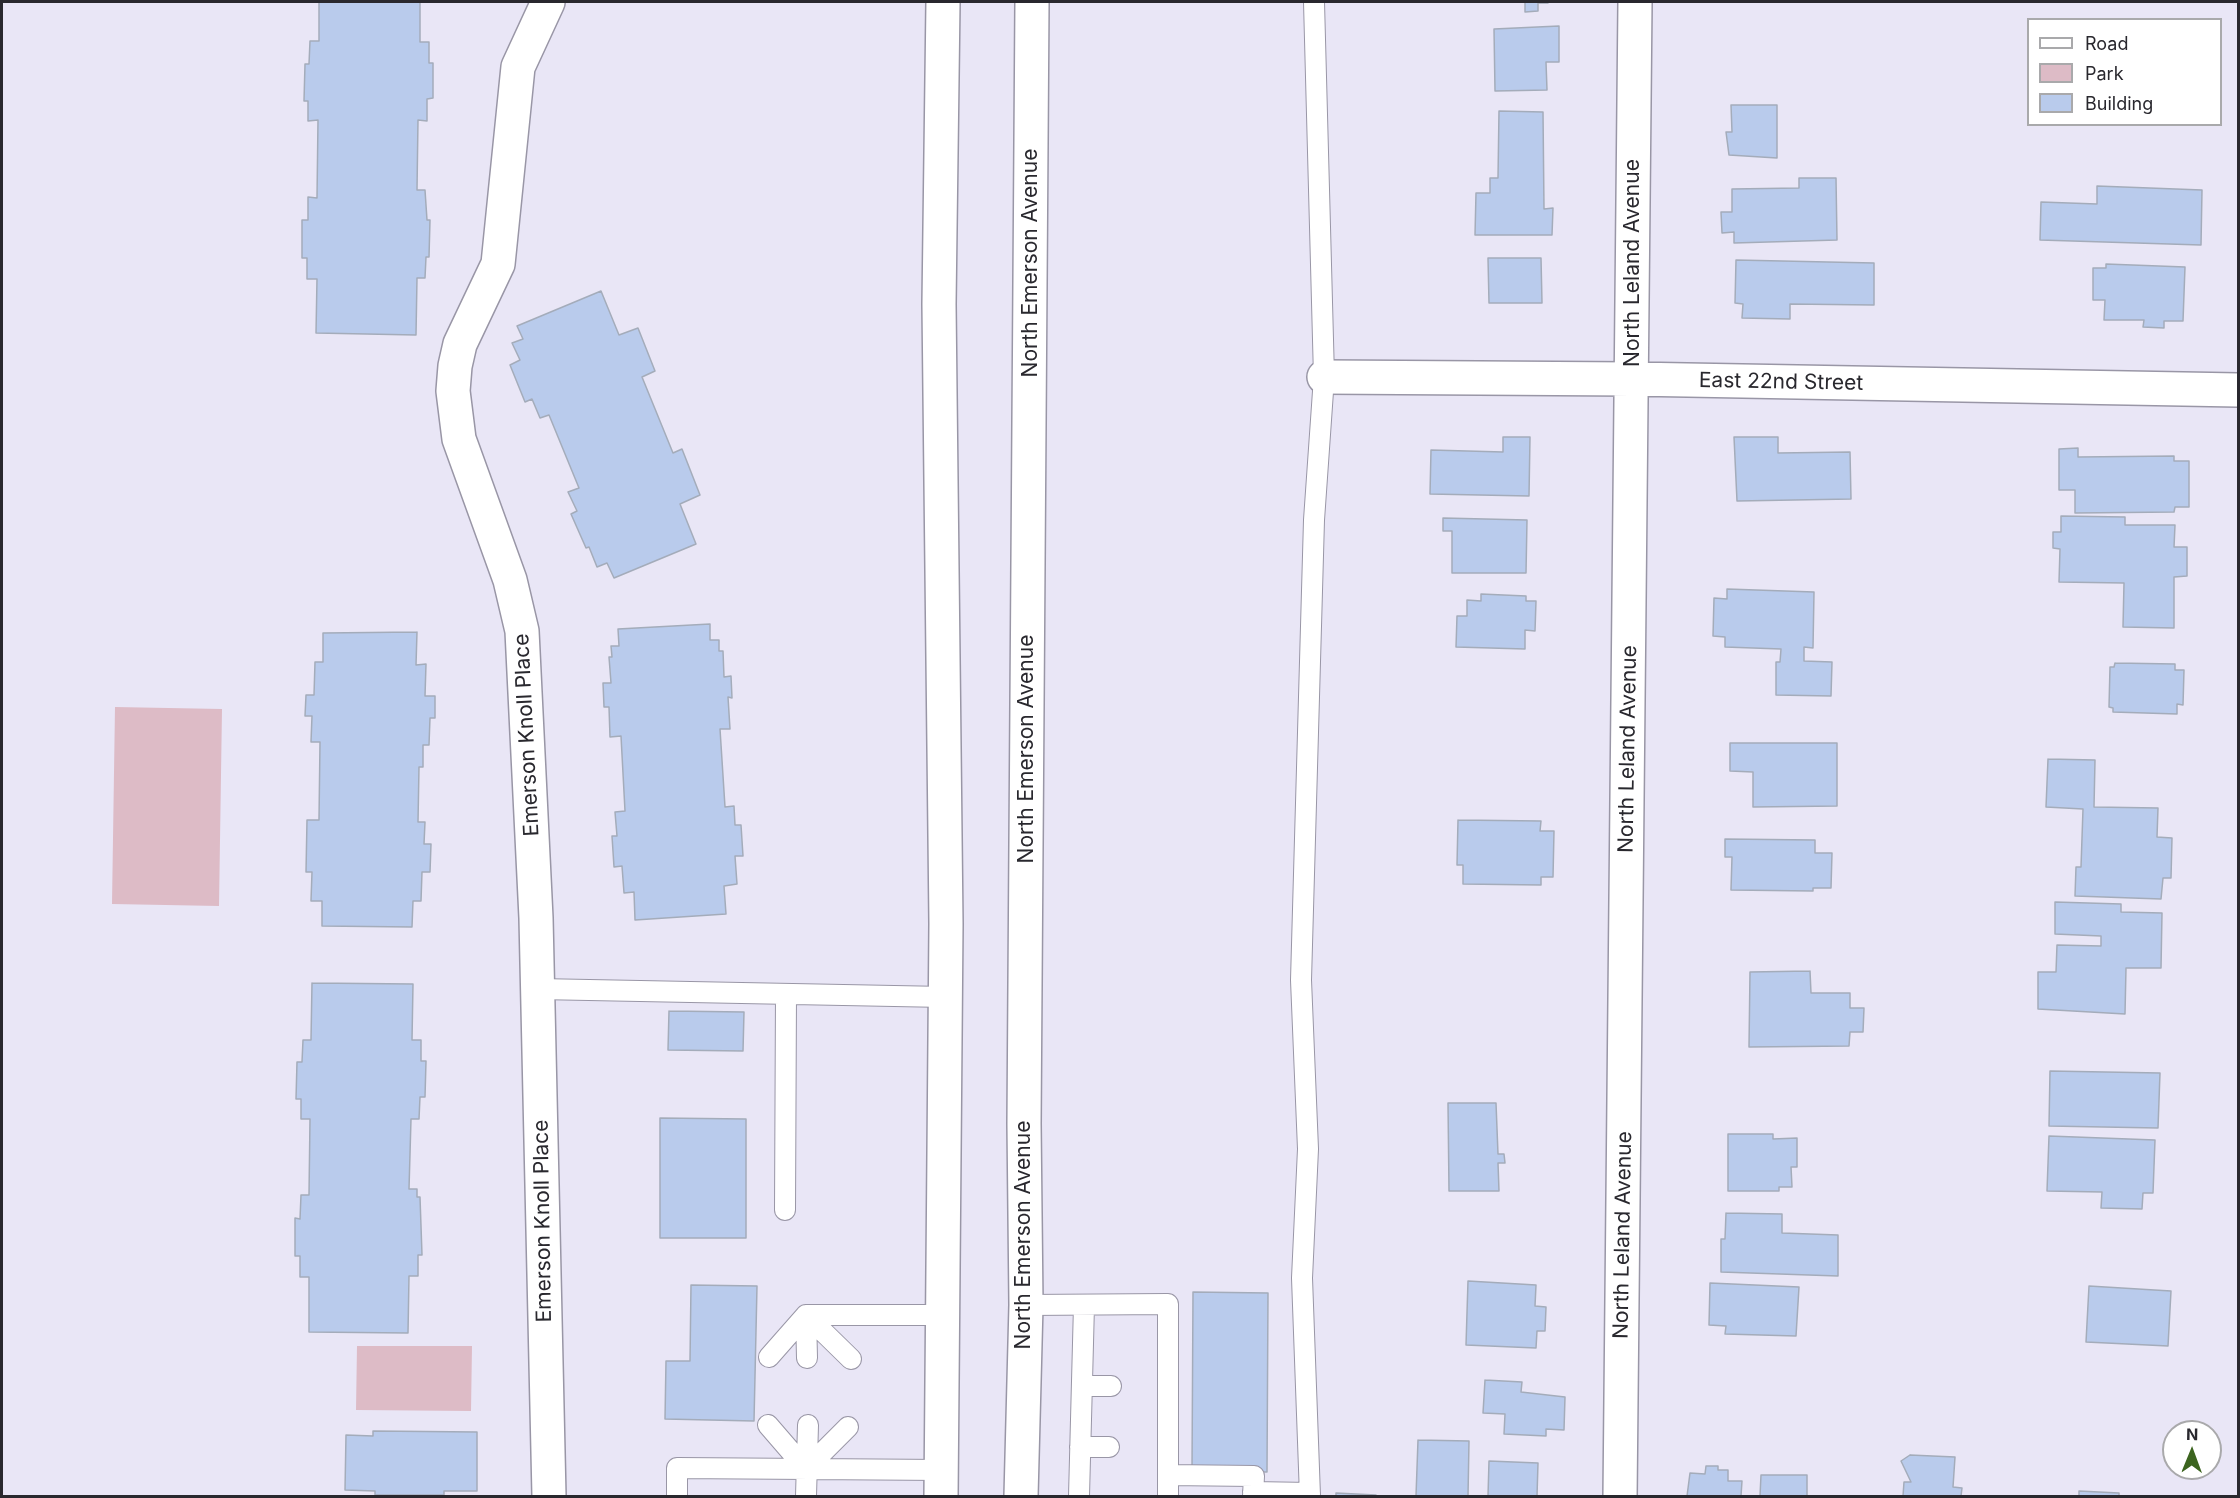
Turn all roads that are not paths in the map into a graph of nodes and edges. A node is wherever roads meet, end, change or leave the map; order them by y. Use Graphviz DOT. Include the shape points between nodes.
graph roads {
  1 [pos="548,2"];
  2 [pos="943,2"];
  3 [pos="1032,2"];
  4 [pos="1314,2"];
  5 [pos="1635,2"];
  6 [pos="1324,377"];
  7 [pos="1632,379"];
  8 [pos="2238,390"];
  9 [pos="538,989"];
  10 [pos="786,994"];
  11 [pos="945,997"];
  12 [pos="785,1210"];
  13 [pos="1026,1305"];
  14 [pos="1084,1305"];
  15 [pos="806,1315"];
  16 [pos="943,1315"];
  17 [pos="769,1357"];
  18 [pos="807,1358"];
  19 [pos="851,1359"];
  20 [pos="1082,1386"];
  21 [pos="1111,1386"];
  22 [pos="768,1425"];
  23 [pos="808,1425"];
  24 [pos="848,1427"];
  25 [pos="1080,1447"];
  26 [pos="1109,1447"];
  27 [pos="806,1469"];
  28 [pos="1168,1476"];
  29 [pos="942,1483"];
  30 [pos="1253,1494"];
  31 [pos="1310,1495"];
  32 [pos="549,1497"];
  33 [pos="677,1497"];
  34 [pos="806,1497"];
  35 [pos="1021,1497"];
  36 [pos="1079,1497"];
  37 [pos="1168,1497"];
  38 [pos="1620,1497"];
  1 -- 9 [label="street, Emerson Knoll Place" via="518,67 498,264 460,344 453,391 459,439 510,580 522,631"];
  2 -- 11 [label="street" via="939,304"];
  3 -- 13 [label="street, North Emerson Avenue"];
  4 -- 6 [label="lane"];
  5 -- 7 [label="street, North Leland Avenue"];
  6 -- 7 [label="street, East 22nd Street"];
  6 -- 31 [label="lane" via="1314,520 1301,980 1308,1149 1302,1278"];
  7 -- 8 [label="street, East 22nd Street"];
  7 -- 38 [label="street, North Leland Avenue"];
  9 -- 10 [label="lane"];
  9 -- 32 [label="street, Emerson Knoll Place"];
  10 -- 11 [label="lane"];
  10 -- 12 [label="lane"];
  11 -- 16 [label="street"];
  13 -- 14 [label="lane"];
  13 -- 35 [label="street, North Emerson Avenue"];
  14 -- 20 [label="lane"];
  14 -- 28 [label="lane" via="1168,1304 1159,1385 1159,1447"];
  15 -- 16 [label="lane"];
  15 -- 17 [label="lane"];
  15 -- 18 [label="lane"];
  15 -- 19 [label="lane"];
  16 -- 29 [label="street"];
  20 -- 21 [label="lane"];
  20 -- 25 [label="lane"];
  22 -- 27 [label="lane"];
  23 -- 27 [label="lane"];
  24 -- 27 [label="lane"];
  25 -- 26 [label="lane"];
  25 -- 36 [label="lane"];
  27 -- 29 [label="lane"];
  27 -- 33 [label="lane" via="677,1468"];
  27 -- 34 [label="lane"];
  28 -- 30 [label="lane" via="1254,1476"];
  28 -- 37 [label="lane"];
  30 -- 31 [label="lane"];
}
